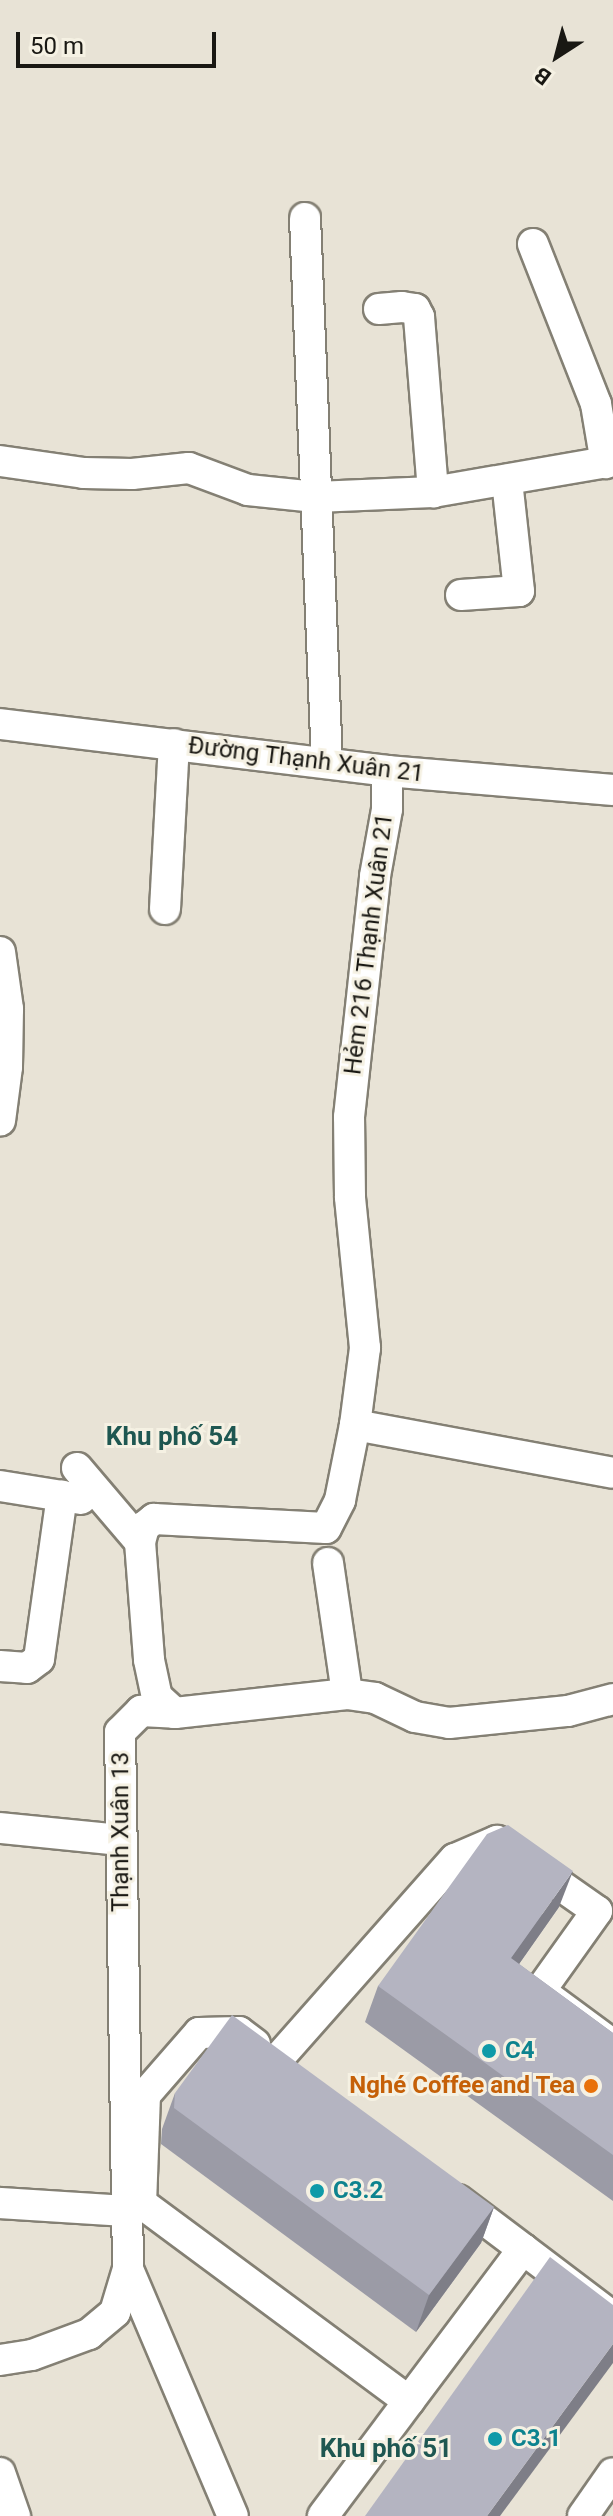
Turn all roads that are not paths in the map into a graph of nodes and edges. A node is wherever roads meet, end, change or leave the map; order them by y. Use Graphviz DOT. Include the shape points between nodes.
graph roads {
  1 [pos="305,218"];
  2 [pos="533,244"];
  3 [pos="379,309"];
  4 [pos="0,461"];
  5 [pos="610,462"];
  6 [pos="507,480"];
  7 [pos="433,492"];
  8 [pos="316,497"];
  9 [pos="461,595"];
  10 [pos="0,724"];
  11 [pos="174,744"];
  12 [pos="327,763"];
  13 [pos="387,771"];
  14 [pos="613,790"];
  15 [pos="165,909"];
  16 [pos="0,952"];
  17 [pos="0,1121"];
  18 [pos="355,1425"];
  19 [pos="77,1468"];
  20 [pos="613,1473"];
  21 [pos="0,1486"];
  22 [pos="62,1496"];
  23 [pos="107,1503"];
  24 [pos="140,1542"];
  25 [pos="328,1563"];
  26 [pos="0,1666"];
  27 [pos="347,1694"];
  28 [pos="613,1699"];
  29 [pos="175,1713"];
  30 [pos="0,1828"];
  31 [pos="120,1840"];
  32 [pos="613,2045"];
  33 [pos="276,2061"];
  34 [pos="300,2080"];
  35 [pos="437,2183"];
  36 [pos="0,2203"];
  37 [pos="127,2211"];
  38 [pos="523,2249"];
  39 [pos="128,2269"];
  40 [pos="613,2317"];
  41 [pos="0,2360"];
  42 [pos="409,2401"];
  43 [pos="0,2473"];
  44 [pos="613,2473"];
  45 [pos="15,2516"];
  46 [pos="233,2516"];
  47 [pos="323,2516"];
  48 [pos="583,2516"];
  1 -- 8 [label="street"];
  2 -- 5 [label="street" via="596,404"];
  3 -- 7 [label="street" via="415,309 419,317"];
  4 -- 8 [label="street" via="84,473 189,468 248,490"];
  5 -- 6 [label="street"];
  6 -- 7 [label="street"];
  6 -- 9 [label="street" via="519,591"];
  7 -- 8 [label="street"];
  8 -- 12 [label="street"];
  10 -- 11 [label="street, Đường Thạnh Xuân 21"];
  11 -- 12 [label="street, Đường Thạnh Xuân 21"];
  11 -- 15 [label="street"];
  12 -- 13 [label="street, Đường Thạnh Xuân 21"];
  13 -- 14 [label="street, Đường Thạnh Xuân 21"];
  13 -- 18 [label="street, Hẻm 216 Thạnh Xuân 21" via="387,809 349,1117 350,1197 365,1348"];
  16 -- 17 [label="street" via="8,1009"];
  18 -- 20 [label="street"];
  18 -- 24 [label="street, Hẻm 216 Thạnh Xuân 21" via="340,1500 326,1528 154,1519 144,1527"];
  19 -- 23 [label="street"];
  21 -- 22 [label="street"];
  22 -- 23 [label="street"];
  22 -- 26 [label="street" via="39,1659 27,1668"];
  23 -- 24 [label="street"];
  24 -- 29 [label="street" via="149,1660 157,1697"];
  25 -- 27 [label="street"];
  27 -- 28 [label="street, Thạnh Xuân 13" via="449,1723 568,1711"];
  27 -- 29 [label="street, Thạnh Xuân 13"];
  29 -- 31 [label="street, Thạnh Xuân 13" via="141,1711 120,1732"];
  30 -- 31 [label="street"];
  31 -- 37 [label="street, Thạnh Xuân 13"];
  32 -- 33 [label="street" via="540,1991 597,1911 497,1841 455,1859"];
  33 -- 34 [label="street"];
  33 -- 42 [label="street" via="239,2032 199,2033 145,2095 141,2203"];
  35 -- 38 [label="street"];
  36 -- 37 [label="street"];
  37 -- 39 [label="street, Thạnh Xuân 13"];
  38 -- 40 [label="street"];
  38 -- 42 [label="street"];
  39 -- 41 [label="street, Thạnh Xuân 13" via="115,2312 89,2334 32,2355"];
  39 -- 46 [label="street"];
  42 -- 47 [label="street"];
  43 -- 45 [label="street"];
  44 -- 48 [label="street"];
}
